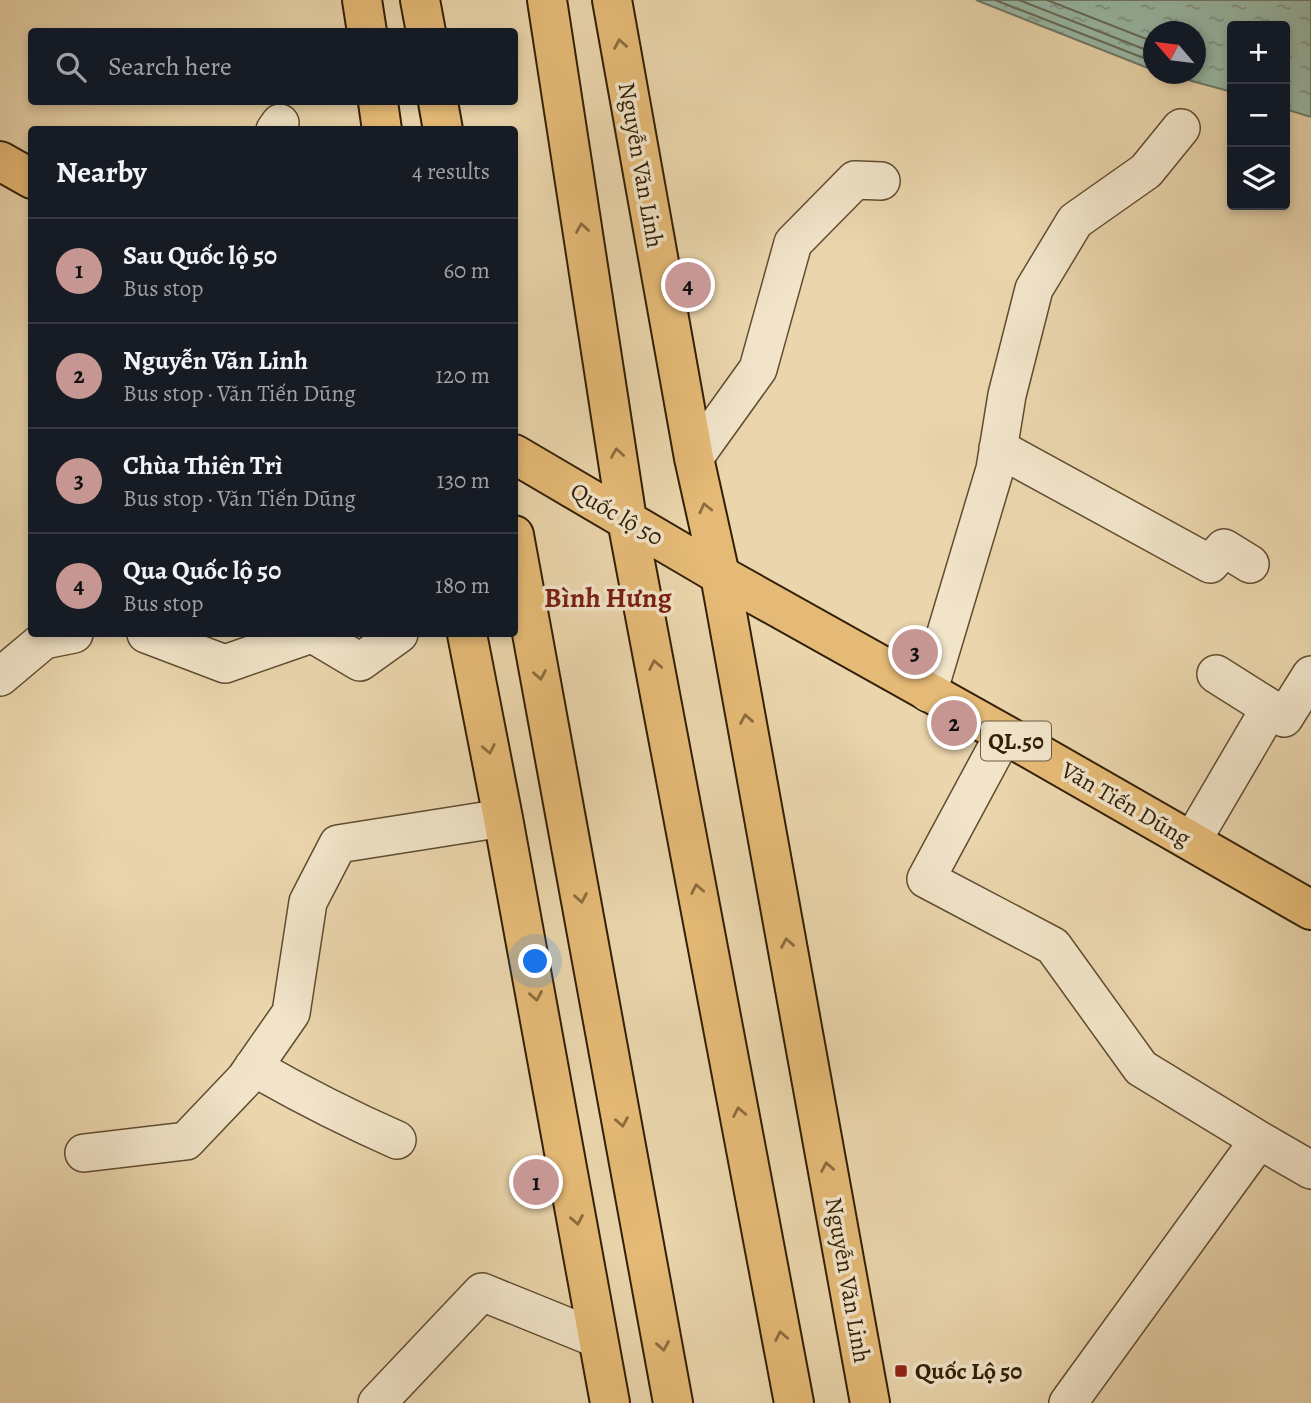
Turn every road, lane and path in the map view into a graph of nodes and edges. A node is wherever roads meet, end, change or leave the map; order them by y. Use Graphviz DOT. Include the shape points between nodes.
graph roads {
  1 [pos="362,0"];
  2 [pos="420,0"];
  3 [pos="547,0"];
  4 [pos="612,0"];
  5 [pos="366,28"];
  6 [pos="425,28"];
  7 [pos="378,105"];
  8 [pos="439,105"];
  9 [pos="381,126"];
  10 [pos="442,126"];
  11 [pos="1181,128"];
  12 [pos="0,161"];
  13 [pos="28,176"];
  14 [pos="881,181"];
  15 [pos="998,448"];
  16 [pos="518,456"];
  17 [pos="694,458"];
  18 [pos="627,520"];
  19 [pos="518,557"];
  20 [pos="1250,564"];
  21 [pos="720,575"];
  22 [pos="59,637"];
  23 [pos="154,637"];
  24 [pos="303,637"];
  25 [pos="317,637"];
  26 [pos="395,637"];
  27 [pos="468,637"];
  28 [pos="1216,674"];
  29 [pos="1311,675"];
  30 [pos="0,677"];
  31 [pos="928,693"];
  32 [pos="1270,708"];
  33 [pos="1004,734"];
  34 [pos="503,818"];
  35 [pos="1192,841"];
  36 [pos="1307,901"];
  37 [pos="253,1067"];
  38 [pos="397,1140"];
  39 [pos="1259,1140"];
  40 [pos="84,1153"];
  41 [pos="1311,1170"];
  42 [pos="598,1339"];
  43 [pos="377,1403"];
  44 [pos="610,1403"];
  45 [pos="673,1403"];
  46 [pos="794,1403"];
  47 [pos="870,1403"];
  48 [pos="1068,1403"];
  1 -- 5 [label="main road"];
  2 -- 6 [label="main road"];
  18 -- 3 [label="main road, one-way"];
  17 -- 4 [label="main road, Nguyễn Văn Linh, one-way"];
  7 -- 9 [label="main road"];
  8 -- 10 [label="main road"];
  11 -- 15 [label="street" via="1146,171 1075,221 1034,289"];
  12 -- 13 [label="main road"];
  14 -- 17 [label="street" via="855,180 793,243 758,369"];
  15 -- 20 [label="street" via="1210,564 1224,548"];
  15 -- 31 [label="street"];
  16 -- 18 [label="main road, Quốc lộ 50 / QL.50"];
  21 -- 17 [label="main road, Nguyễn Văn Linh, one-way"];
  18 -- 21 [label="main road, Quốc lộ 50 / QL.50"];
  46 -- 18 [label="main road, one-way"];
  19 -- 45 [label="main road, one-way"];
  21 -- 31 [label="main road, Văn Tiến Dũng / QL.50"];
  47 -- 21 [label="main road, Nguyễn Văn Linh, one-way"];
  22 -- 30 [label="street" via="44,640"];
  23 -- 24 [label="street" via="225,664"];
  25 -- 26 [label="street" via="359,662"];
  27 -- 34 [label="main road, one-way"];
  28 -- 32 [label="street"];
  29 -- 32 [label="street" via="1284,718"];
  31 -- 33 [label="main road, Văn Tiến Dũng / QL.50"];
  32 -- 35 [label="street"];
  33 -- 35 [label="main road, Văn Tiến Dũng / QL.50"];
  33 -- 39 [label="street" via="926,879 1053,946 1141,1068"];
  34 -- 37 [label="street" via="338,844 308,902 290,1013"];
  34 -- 42 [label="main road, one-way"];
  35 -- 36 [label="main road, Văn Tiến Dũng / QL.50"];
  37 -- 38 [label="street"];
  37 -- 40 [label="street" via="186,1142"];
  39 -- 41 [label="street"];
  39 -- 48 [label="street"];
  42 -- 43 [label="street" via="482,1292"];
  42 -- 44 [label="main road"];
}
